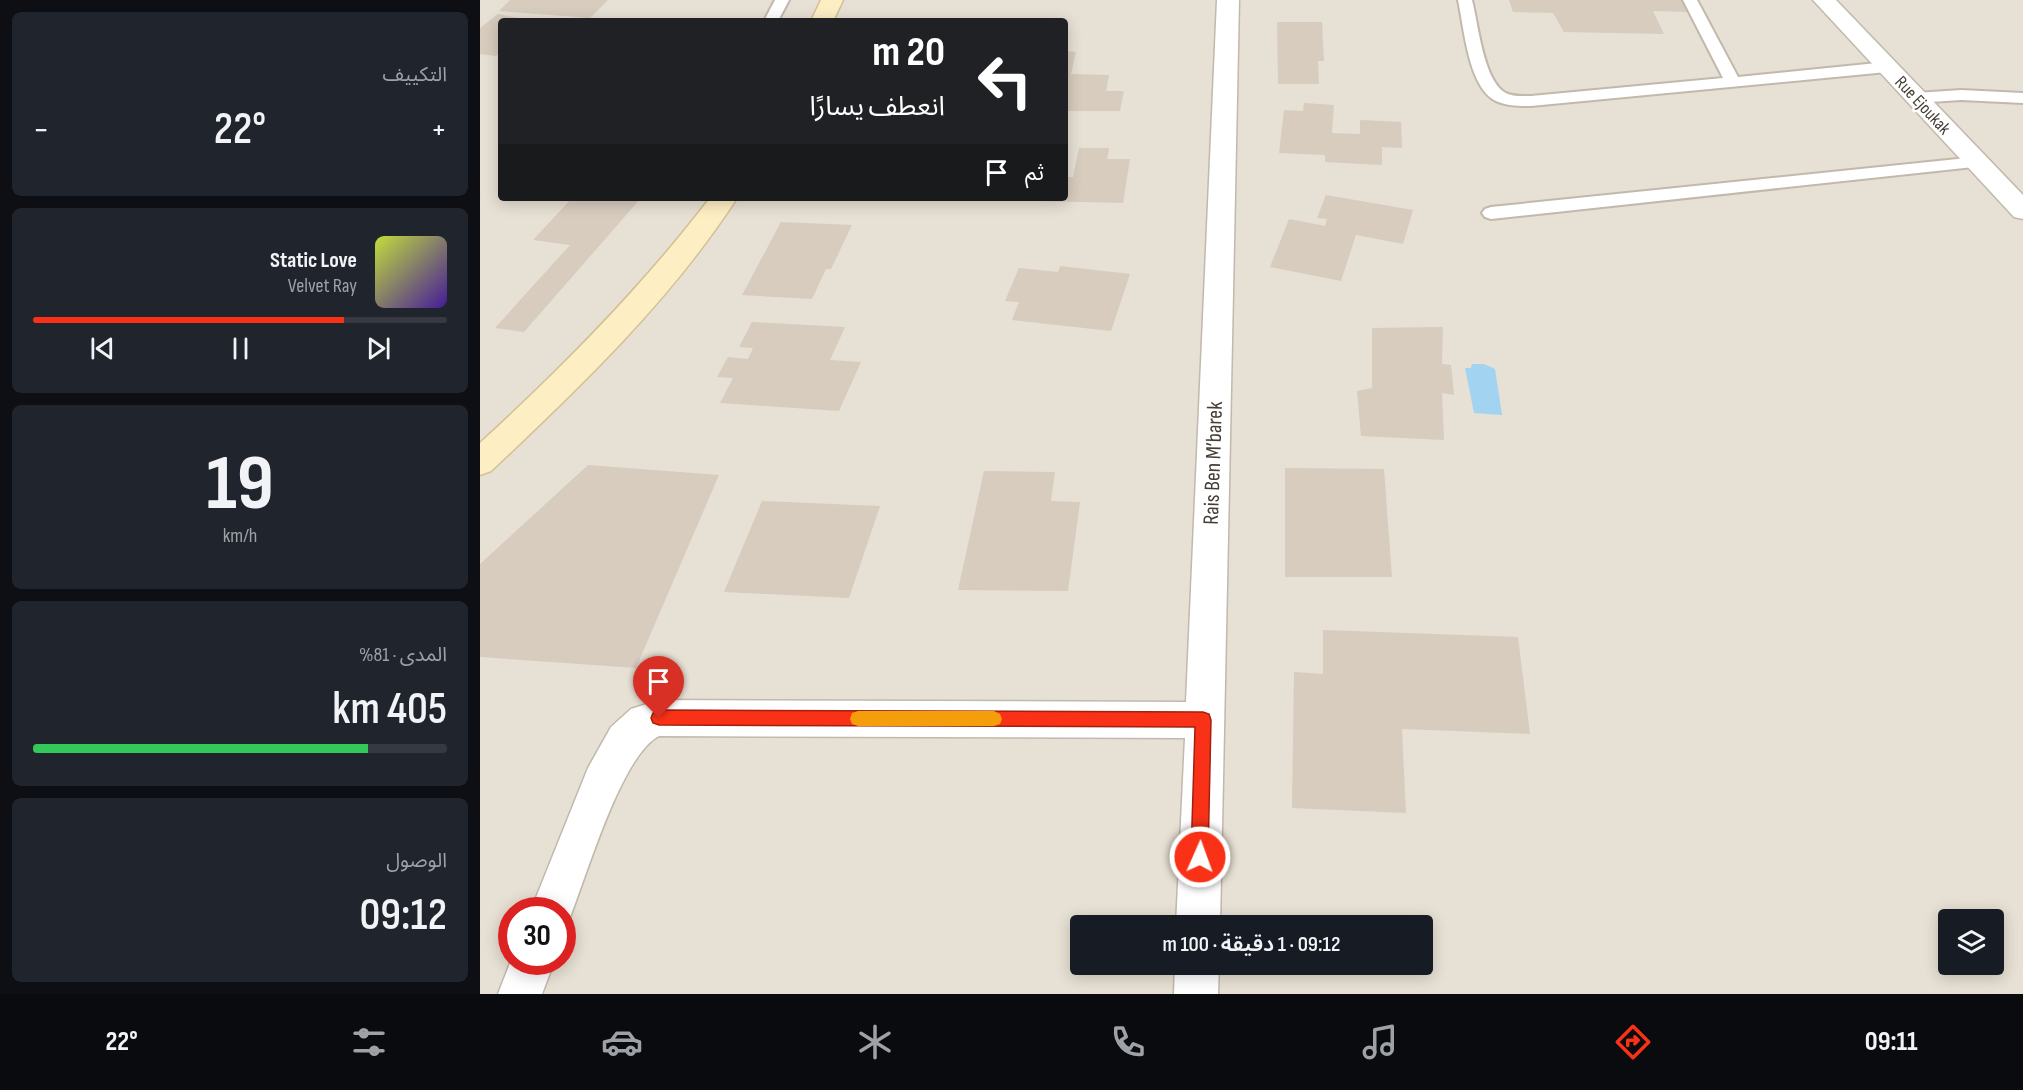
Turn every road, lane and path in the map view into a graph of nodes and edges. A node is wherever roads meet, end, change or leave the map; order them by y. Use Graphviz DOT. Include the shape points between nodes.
graph roads {
  1 [pos="782,0"];
  2 [pos="831,0"];
  3 [pos="1228,0"];
  4 [pos="1465,0"];
  5 [pos="1690,0"];
  6 [pos="1824,0"];
  7 [pos="773,18"];
  8 [pos="823,18"];
  9 [pos="1887,67"];
  10 [pos="1732,81"];
  11 [pos="1916,98"];
  12 [pos="2023,98"];
  13 [pos="1977,162"];
  14 [pos="722,201"];
  15 [pos="2023,211"];
  16 [pos="1491,213"];
  17 [pos="480,462"];
  18 [pos="1203,720"];
  19 [pos="557,897"];
  20 [pos="1198,915"];
  21 [pos="527,975"];
  22 [pos="1197,975"];
  23 [pos="520,994"];
  24 [pos="1196,994"];
  1 -- 7 [label="lane"];
  2 -- 8 [label="main road"];
  3 -- 18 [label="street, Rais Ben M’barek"];
  4 -- 10 [label="lane" via="1485,83 1510,101"];
  5 -- 10 [label="lane"];
  6 -- 9 [label="street, Rue Ejoukak"];
  9 -- 10 [label="lane"];
  9 -- 11 [label="street, Rue Ejoukak"];
  11 -- 12 [label="lane"];
  11 -- 13 [label="street, Rue Ejoukak"];
  13 -- 15 [label="street, Rue Ejoukak"];
  13 -- 16 [label="lane"];
  14 -- 17 [label="main road" via="683,252 606,339"];
  18 -- 19 [label="street" via="659,718 645,722 624,740 602,782"];
  18 -- 20 [label="street, Rais Ben M’barek"];
  21 -- 23 [label="street"];
  22 -- 24 [label="street"];
}
